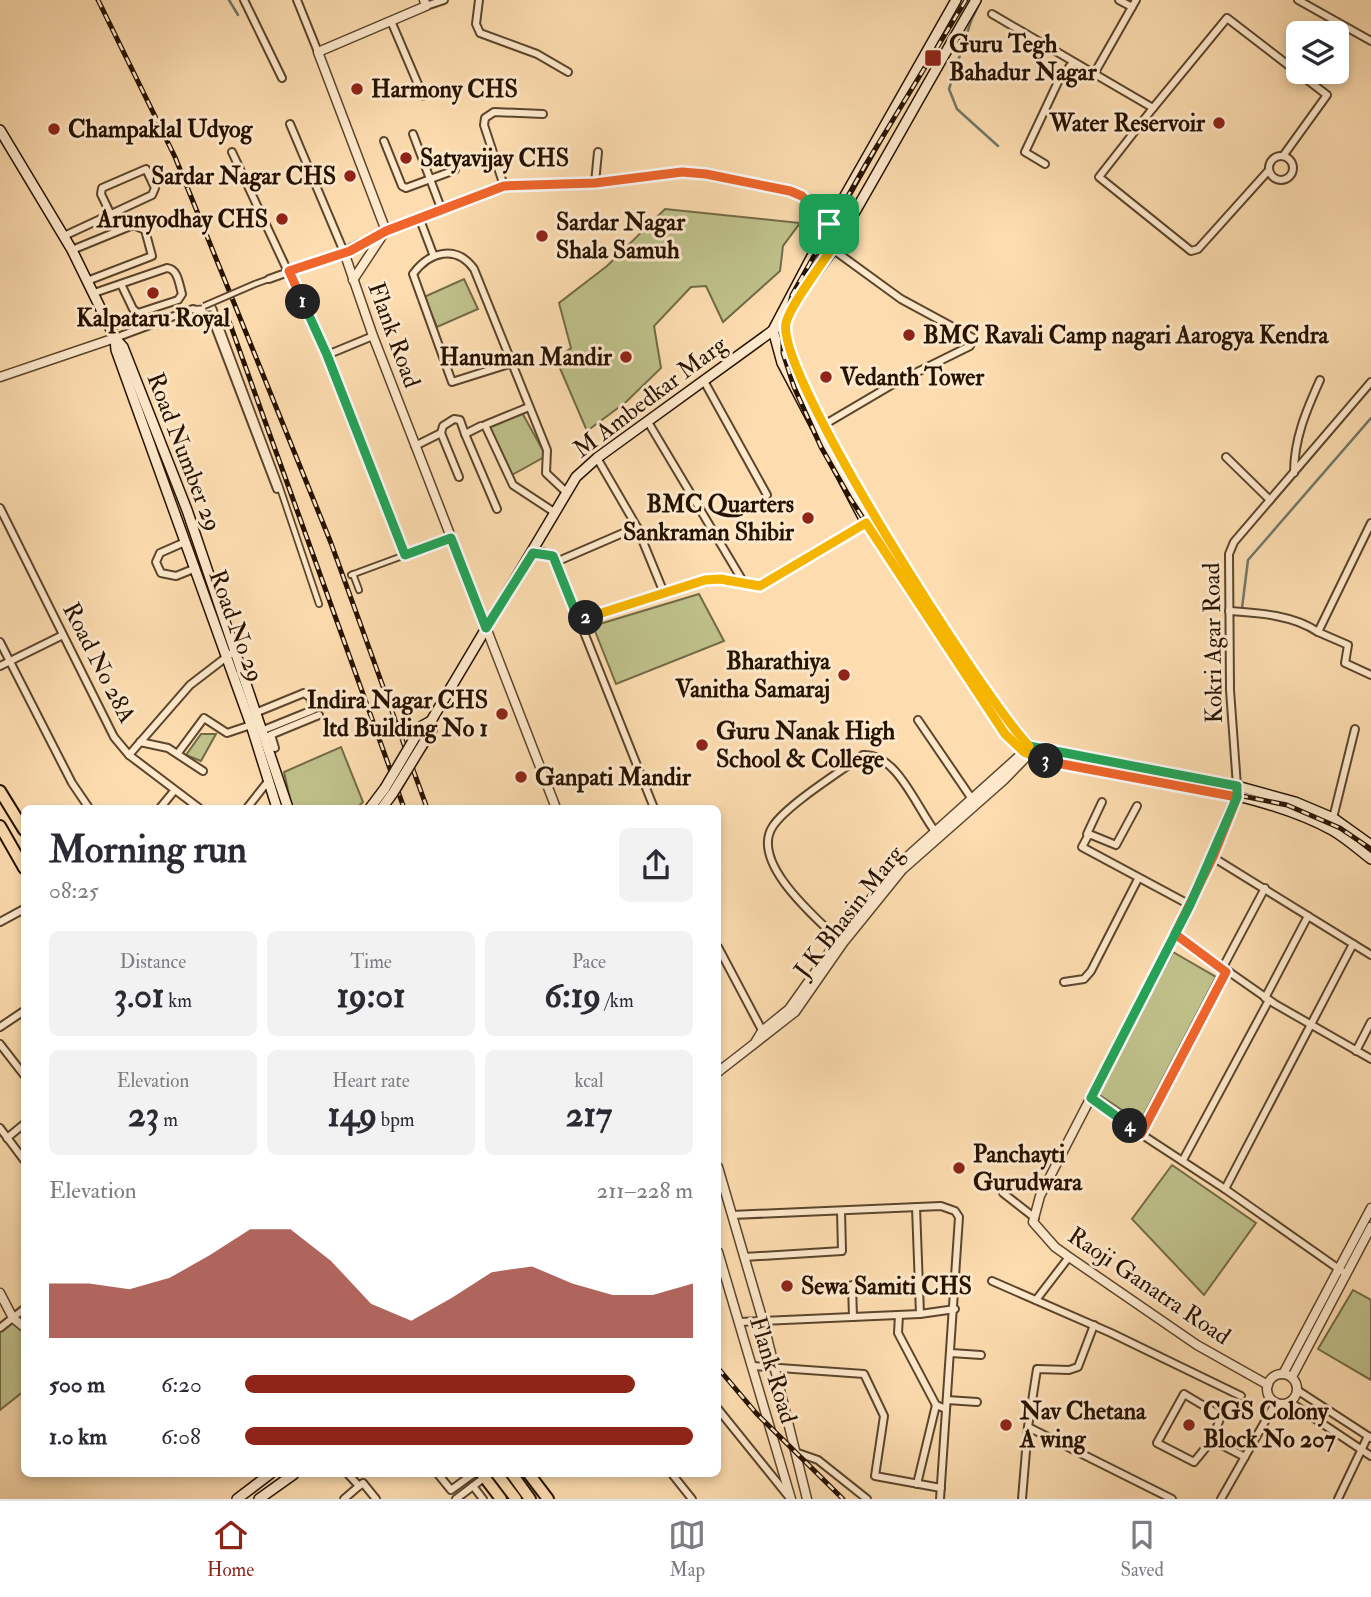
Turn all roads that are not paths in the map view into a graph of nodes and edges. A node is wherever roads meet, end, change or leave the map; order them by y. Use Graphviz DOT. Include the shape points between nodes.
graph roads {
  1 [pos="244,0"];
  2 [pos="297,0"];
  3 [pos="444,0"];
  4 [pos="479,0"];
  5 [pos="956,0"];
  6 [pos="976,0"];
  7 [pos="1119,0"];
  8 [pos="1136,0"];
  9 [pos="1298,0"];
  10 [pos="425,3"];
  11 [pos="1132,7"];
  12 [pos="992,13"];
  13 [pos="391,21"];
  14 [pos="1371,41"];
  15 [pos="318,52"];
  16 [pos="1073,62"];
  17 [pos="568,72"];
  18 [pos="1094,74"];
  19 [pos="282,78"];
  20 [pos="423,96"];
  21 [pos="900,99"];
  22 [pos="914,107"];
  23 [pos="1153,108"];
  24 [pos="543,114"];
  25 [pos="290,124"];
  26 [pos="0,130"];
  27 [pos="412,134"];
  28 [pos="384,141"];
  29 [pos="232,152"];
  30 [pos="598,152"];
  31 [pos="1283,156"];
  32 [pos="1045,164"];
  33 [pos="455,170"];
  34 [pos="1269,170"];
  35 [pos="430,180"];
  36 [pos="595,183"];
  37 [pos="504,186"];
  38 [pos="441,208"];
  39 [pos="110,214"];
  40 [pos="419,218"];
  41 [pos="829,224"];
  42 [pos="386,231"];
  43 [pos="842,232"];
  44 [pos="64,236"];
  45 [pos="820,240"];
  46 [pos="72,250"];
  47 [pos="832,250"];
  48 [pos="347,251"];
  49 [pos="433,254"];
  50 [pos="367,260"];
  51 [pos="289,271"];
  52 [pos="269,279"];
  53 [pos="353,280"];
  54 [pos="87,281"];
  55 [pos="121,284"];
  56 [pos="94,293"];
  57 [pos="200,308"];
  58 [pos="786,323"];
  59 [pos="773,330"];
  60 [pos="373,337"];
  61 [pos="116,338"];
  62 [pos="327,355"];
  63 [pos="512,363"];
  64 [pos="0,377"];
  65 [pos="1320,380"];
  66 [pos="704,381"];
  67 [pos="1371,382"];
  68 [pos="529,407"];
  69 [pos="648,422"];
  70 [pos="481,426"];
  71 [pos="820,427"];
  72 [pos="441,433"];
  73 [pos="465,434"];
  74 [pos="415,446"];
  75 [pos="1226,457"];
  76 [pos="597,458"];
  77 [pos="1294,473"];
  78 [pos="459,477"];
  79 [pos="277,489"];
  80 [pos="565,491"];
  81 [pos="767,495"];
  82 [pos="1270,500"];
  83 [pos="0,508"];
  84 [pos="497,509"];
  85 [pos="554,512"];
  86 [pos="871,520"];
  87 [pos="1371,523"];
  88 [pos="637,527"];
  89 [pos="451,538"];
  90 [pos="185,542"];
  91 [pos="533,553"];
  92 [pos="405,555"];
  93 [pos="556,562"];
  94 [pos="205,564"];
  95 [pos="194,569"];
  96 [pos="744,583"];
  97 [pos="359,590"];
  98 [pos="664,593"];
  99 [pos="319,604"];
  100 [pos="1229,611"];
  101 [pos="579,621"];
  102 [pos="486,628"];
  103 [pos="1318,632"];
  104 [pos="63,635"];
  105 [pos="0,642"];
  106 [pos="230,654"];
  107 [pos="9,661"];
  108 [pos="0,666"];
  109 [pos="1371,675"];
  110 [pos="255,713"];
  111 [pos="319,715"];
  112 [pos="918,720"];
  113 [pos="251,725"];
  114 [pos="1354,729"];
  115 [pos="265,735"];
  116 [pos="140,742"];
  117 [pos="275,748"];
  118 [pos="1029,750"];
  119 [pos="178,753"];
  120 [pos="130,755"];
  121 [pos="203,771"];
  122 [pos="272,779"];
  123 [pos="1237,786"];
  124 [pos="0,790"];
  125 [pos="174,791"];
  126 [pos="389,791"];
  127 [pos="1237,797"];
  128 [pos="973,801"];
  129 [pos="1102,802"];
  130 [pos="86,805"];
  131 [pos="162,805"];
  132 [pos="195,805"];
  133 [pos="250,805"];
  134 [pos="276,805"];
  135 [pos="286,805"];
  136 [pos="373,805"];
  137 [pos="383,805"];
  138 [pos="555,805"];
  139 [pos="653,805"];
  140 [pos="1137,806"];
  141 [pos="1333,818"];
  142 [pos="0,825"];
  143 [pos="21,825"];
  144 [pos="936,832"];
  145 [pos="1087,834"];
  146 [pos="1371,845"];
  147 [pos="1371,859"];
  148 [pos="1219,861"];
  149 [pos="21,864"];
  150 [pos="1138,879"];
  151 [pos="1265,888"];
  152 [pos="1190,905"];
  153 [pos="21,911"];
  154 [pos="1308,916"];
  155 [pos="0,922"];
  156 [pos="1175,934"];
  157 [pos="840,942"];
  158 [pos="1353,944"];
  159 [pos="721,953"];
  160 [pos="1371,954"];
  161 [pos="1224,970"];
  162 [pos="1064,982"];
  163 [pos="1267,999"];
  164 [pos="21,1013"];
  165 [pos="1371,1022"];
  166 [pos="1310,1024"];
  167 [pos="0,1027"];
  168 [pos="764,1034"];
  169 [pos="0,1044"];
  170 [pos="1356,1051"];
  171 [pos="1371,1059"];
  172 [pos="721,1070"];
  173 [pos="21,1071"];
  174 [pos="1091,1098"];
  175 [pos="21,1125"];
  176 [pos="3,1133"];
  177 [pos="1141,1134"];
  178 [pos="21,1156"];
  179 [pos="1183,1160"];
  180 [pos="721,1177"];
  181 [pos="1224,1189"];
  182 [pos="1003,1193"];
  183 [pos="916,1208"];
  184 [pos="1371,1208"];
  185 [pos="841,1210"];
  186 [pos="732,1215"];
  187 [pos="1035,1218"];
  188 [pos="1371,1227"];
  189 [pos="744,1257"];
  190 [pos="1069,1257"];
  191 [pos="721,1262"];
  192 [pos="1338,1269"];
  193 [pos="1346,1274"];
  194 [pos="992,1281"];
  195 [pos="852,1285"];
  196 [pos="0,1293"];
  197 [pos="1036,1300"];
  198 [pos="955,1309"];
  199 [pos="21,1311"];
  200 [pos="920,1314"];
  201 [pos="899,1315"];
  202 [pos="853,1317"];
  203 [pos="13,1318"];
  204 [pos="763,1321"];
  205 [pos="739,1322"];
  206 [pos="21,1325"];
  207 [pos="1094,1325"];
  208 [pos="0,1328"];
  209 [pos="951,1353"];
  210 [pos="981,1356"];
  211 [pos="753,1366"];
  212 [pos="774,1367"];
  213 [pos="1283,1374"];
  214 [pos="1292,1377"];
  215 [pos="1268,1385"];
  216 [pos="1297,1390"];
  217 [pos="1241,1396"];
  218 [pos="947,1400"];
  219 [pos="977,1402"];
  220 [pos="1276,1402"];
  221 [pos="1290,1402"];
  222 [pos="936,1405"];
  223 [pos="946,1409"];
  224 [pos="721,1413"];
  225 [pos="1028,1427"];
  226 [pos="1370,1437"];
  227 [pos="1212,1440"];
  228 [pos="1361,1449"];
  229 [pos="795,1452"];
  230 [pos="1371,1456"];
  231 [pos="1245,1457"];
  232 [pos="266,1477"];
  233 [pos="290,1477"];
  234 [pos="351,1477"];
  235 [pos="440,1477"];
  236 [pos="472,1477"];
  237 [pos="475,1477"];
  238 [pos="477,1477"];
  239 [pos="499,1477"];
  240 [pos="514,1477"];
  241 [pos="530,1477"];
  242 [pos="674,1477"];
  243 [pos="917,1484"];
  244 [pos="359,1486"];
  245 [pos="473,1486"];
  246 [pos="941,1488"];
  247 [pos="497,1497"];
  248 [pos="237,1499"];
  249 [pos="259,1499"];
  250 [pos="344,1499"];
  251 [pos="376,1499"];
  252 [pos="456,1499"];
  253 [pos="483,1499"];
  254 [pos="516,1499"];
  255 [pos="530,1499"];
  256 [pos="548,1499"];
  257 [pos="692,1499"];
  258 [pos="791,1499"];
  259 [pos="807,1499"];
  260 [pos="867,1499"];
  261 [pos="940,1499"];
  262 [pos="1022,1499"];
  263 [pos="1172,1499"];
  264 [pos="1221,1499"];
  265 [pos="1338,1499"];
  1 -- 19 [label="street"];
  2 -- 15 [label="street"];
  3 -- 10 [label="street"];
  4 -- 17 [label="street" via="476,24 480,33 537,54"];
  5 -- 21 [label="main road"];
  6 -- 22 [label="main road"];
  7 -- 11 [label="street"];
  8 -- 11 [label="street"];
  9 -- 14 [label="street"];
  10 -- 13 [label="street"];
  11 -- 18 [label="street"];
  12 -- 16 [label="street"];
  13 -- 15 [label="street"];
  13 -- 20 [label="street"];
  15 -- 42 [label="street"];
  16 -- 18 [label="street"];
  16 -- 32 [label="street" via="1058,82 1025,152"];
  18 -- 23 [label="street"];
  21 -- 22 [label="main road"];
  21 -- 41 [label="main road"];
  22 -- 43 [label="main road"];
  23 -- 31 [label="street" via="1227,19 1326,95"];
  23 -- 34 [label="street" via="1099,177 1191,251 1198,249"];
  24 -- 37 [label="street" via="494,112 485,118"];
  25 -- 48 [label="street"];
  26 -- 44 [label="main road, Road Number 29"];
  27 -- 35 [label="street"];
  28 -- 35 [label="street" via="402,186"];
  29 -- 51 [label="street"];
  30 -- 36 [label="street"];
  31 -- 34 [label="street" via="1273,160"];
  31 -- 34 [label="street" via="1292,163 1290,175 1276,179"];
  33 -- 35 [label="street"];
  35 -- 38 [label="street"];
  36 -- 37 [label="street"];
  36 -- 41 [label="street" via="661,173 706,174 790,191 802,196"];
  37 -- 38 [label="street"];
  38 -- 40 [label="street"];
  39 -- 39 [label="street" via="152,195 155,188 146,169 102,188"];
  39 -- 44 [label="street"];
  40 -- 42 [label="street"];
  40 -- 49 [label="street"];
  41 -- 43 [label="street"];
  41 -- 45 [label="main road"];
  42 -- 48 [label="street"];
  42 -- 50 [label="street"];
  43 -- 47 [label="main road"];
  44 -- 46 [label="main road, Road Number 29"];
  45 -- 47 [label="street"];
  45 -- 59 [label="main road"];
  46 -- 54 [label="main road, Road Number 29"];
  46 -- 54 [label="street" via="133,225 145,230 152,256"];
  47 -- 58 [label="main road"];
  47 -- 71 [label="street" via="901,299 973,341"];
  48 -- 50 [label="street"];
  48 -- 51 [label="street"];
  48 -- 53 [label="street, Flank Road"];
  49 -- 63 [label="street" via="456,256 469,263"];
  49 -- 63 [label="street" via="413,274 452,382"];
  50 -- 53 [label="street"];
  51 -- 52 [label="street"];
  51 -- 62 [label="street"];
  52 -- 57 [label="street, bridge"];
  53 -- 60 [label="street, Flank Road"];
  54 -- 56 [label="main road, Road Number 29"];
  55 -- 55 [label="street" via="170,268 183,293 178,300 142,314 133,309"];
  55 -- 56 [label="street"];
  56 -- 61 [label="main road, Road Number 29"];
  57 -- 61 [label="street"];
  57 -- 79 [label="street" via="215,321"];
  57 -- 99 [label="street" via="213,308"];
  58 -- 59 [label="main road, M Ambedkar Marg"];
  58 -- 71 [label="main road" via="789,349"];
  59 -- 66 [label="main road, M Ambedkar Marg"];
  59 -- 71 [label="main road" via="782,363"];
  60 -- 62 [label="street"];
  60 -- 74 [label="street, Flank Road"];
  61 -- 64 [label="street"];
  61 -- 90 [label="main road, Road No 29" via="116,350"];
  61 -- 94 [label="main road, Road Number 29"];
  62 -- 92 [label="street"];
  63 -- 68 [label="street"];
  65 -- 77 [label="street" via="1301,425"];
  66 -- 69 [label="main road, M Ambedkar Marg"];
  66 -- 81 [label="street"];
  67 -- 77 [label="street, Kokri Agar Road"];
  68 -- 80 [label="street" via="547,450 546,473"];
  68 -- 85 [label="street" via="485,425 513,485"];
  69 -- 76 [label="main road, M Ambedkar Marg"];
  69 -- 96 [label="street"];
  70 -- 73 [label="street"];
  71 -- 86 [label="main road"];
  72 -- 73 [label="street" via="454,419 460,421"];
  72 -- 74 [label="street"];
  72 -- 78 [label="street"];
  73 -- 84 [label="street"];
  74 -- 89 [label="street, Flank Road"];
  75 -- 82 [label="street"];
  76 -- 80 [label="main road, M Ambedkar Marg"];
  76 -- 88 [label="street"];
  77 -- 82 [label="street, Kokri Agar Road"];
  80 -- 85 [label="main road, M Ambedkar Marg"];
  82 -- 100 [label="street, Kokri Agar Road" via="1229,554"];
  83 -- 104 [label="street, Road No 28A"];
  85 -- 91 [label="main road, M Ambedkar Marg"];
  86 -- 96 [label="street" via="760,586"];
  86 -- 118 [label="main road"];
  87 -- 103 [label="street"];
  88 -- 93 [label="street"];
  88 -- 98 [label="street"];
  89 -- 92 [label="street"];
  89 -- 102 [label="street, Flank Road"];
  90 -- 95 [label="main road, Road No 29"];
  90 -- 95 [label="street" via="160,553 158,566 161,573 172,577"];
  91 -- 93 [label="street" via="543,552"];
  91 -- 102 [label="main road, M Ambedkar Marg"];
  92 -- 97 [label="street" via="352,574"];
  93 -- 101 [label="street"];
  94 -- 95 [label="street"];
  94 -- 106 [label="main road, Road Number 29"];
  95 -- 106 [label="main road, Road No 29"];
  96 -- 98 [label="street" via="705,580"];
  98 -- 101 [label="street"];
  100 -- 103 [label="street" via="1277,617"];
  100 -- 123 [label="street, Kokri Agar Road"];
  101 -- 139 [label="street"];
  102 -- 126 [label="main road, M Ambedkar Marg, bridge" via="431,721 422,726 422,736"];
  102 -- 138 [label="street, Flank Road"];
  103 -- 109 [label="street" via="1348,645 1345,663"];
  104 -- 107 [label="street"];
  104 -- 120 [label="street, Road No 28A" via="106,724"];
  105 -- 107 [label="street"];
  106 -- 110 [label="main road, Road Number 29"];
  106 -- 113 [label="main road, Road No 29"];
  106 -- 116 [label="street" via="190,685"];
  107 -- 108 [label="street"];
  107 -- 130 [label="street"];
  110 -- 115 [label="main road, Road Number 29"];
  110 -- 115 [label="street" via="304,692 312,698 313,710"];
  111 -- 115 [label="street"];
  112 -- 128 [label="street"];
  113 -- 119 [label="street" via="227,733 204,718"];
  113 -- 122 [label="main road, Road No 29"];
  114 -- 141 [label="street"];
  115 -- 117 [label="street"];
  115 -- 122 [label="main road, Road Number 29"];
  116 -- 119 [label="street"];
  116 -- 120 [label="street"];
  118 -- 123 [label="main road"];
  118 -- 127 [label="main road" via="1049,762"];
  118 -- 128 [label="street, J K Bhasin Marg"];
  119 -- 121 [label="street"];
  120 -- 125 [label="street, Road No 28A"];
  122 -- 133 [label="street"];
  122 -- 134 [label="main road, Road No 29"];
  122 -- 135 [label="main road, Road Number 29"];
  123 -- 127 [label="street"];
  123 -- 141 [label="main road"];
  124 -- 143 [label="highway"];
  125 -- 131 [label="street"];
  125 -- 132 [label="street, Road No 28A"];
  126 -- 136 [label="main road, M Ambedkar Marg"];
  126 -- 137 [label="main road, M Ambedkar Marg"];
  127 -- 147 [label="main road" via="1333,830"];
  127 -- 152 [label="street"];
  128 -- 144 [label="street, J K Bhasin Marg"];
  129 -- 145 [label="street"];
  140 -- 145 [label="street" via="1116,845"];
  141 -- 146 [label="main road"];
  142 -- 149 [label="highway"];
  144 -- 157 [label="street, J K Bhasin Marg" via="890,874"];
  144 -- 157 [label="street" via="896,772 874,754 863,755 774,825 768,848 773,867"];
  145 -- 150 [label="street" via="1083,850"];
  148 -- 151 [label="street"];
  150 -- 152 [label="street"];
  150 -- 162 [label="street" via="1091,971 1084,979"];
  151 -- 154 [label="street"];
  151 -- 161 [label="street"];
  152 -- 156 [label="street"];
  153 -- 155 [label="street"];
  154 -- 158 [label="street"];
  154 -- 163 [label="street"];
  156 -- 161 [label="street"];
  156 -- 174 [label="street"];
  157 -- 168 [label="street, J K Bhasin Marg" via="799,1000"];
  158 -- 160 [label="street"];
  158 -- 166 [label="street"];
  159 -- 168 [label="street"];
  161 -- 163 [label="street"];
  161 -- 177 [label="street"];
  163 -- 166 [label="street"];
  163 -- 179 [label="street"];
  164 -- 167 [label="street"];
  165 -- 170 [label="street"];
  166 -- 170 [label="street"];
  166 -- 181 [label="street"];
  168 -- 172 [label="street, J K Bhasin Marg"];
  169 -- 173 [label="street"];
  170 -- 171 [label="street"];
  174 -- 177 [label="street"];
  174 -- 187 [label="street" via="1040,1196"];
  175 -- 176 [label="street"];
  176 -- 178 [label="street"];
  177 -- 179 [label="street"];
  179 -- 181 [label="street"];
  180 -- 186 [label="street"];
  181 -- 192 [label="street"];
  182 -- 187 [label="street"];
  183 -- 185 [label="street"];
  183 -- 198 [label="street" via="948,1208 960,1217"];
  183 -- 200 [label="street"];
  184 -- 192 [label="street"];
  185 -- 186 [label="street"];
  185 -- 189 [label="street" via="842,1251"];
  186 -- 189 [label="street"];
  187 -- 190 [label="street, Raoji Ganatra Road" via="1055,1247"];
  188 -- 193 [label="street"];
  189 -- 204 [label="street"];
  190 -- 197 [label="street"];
  190 -- 215 [label="street, Raoji Ganatra Road" via="1197,1345"];
  191 -- 205 [label="street, Flank Road"];
  192 -- 193 [label="street"];
  192 -- 213 [label="street"];
  193 -- 214 [label="street"];
  194 -- 197 [label="street"];
  195 -- 202 [label="street"];
  196 -- 203 [label="street"];
  197 -- 207 [label="street"];
  198 -- 200 [label="street"];
  198 -- 209 [label="street"];
  199 -- 203 [label="street"];
  200 -- 201 [label="street"];
  201 -- 202 [label="street"];
  201 -- 222 [label="street" via="898,1333"];
  202 -- 204 [label="street"];
  203 -- 206 [label="street"];
  203 -- 208 [label="street"];
  204 -- 205 [label="street"];
  204 -- 212 [label="street"];
  205 -- 211 [label="street, Flank Road"];
  207 -- 217 [label="street"];
  207 -- 225 [label="street" via="1078,1367 1037,1369"];
  209 -- 210 [label="street"];
  209 -- 218 [label="street"];
  211 -- 212 [label="street"];
  211 -- 258 [label="street, Flank Road"];
  212 -- 229 [label="street"];
  212 -- 243 [label="street" via="864,1374 884,1416 875,1476"];
  213 -- 214 [label="street"];
  213 -- 215 [label="street"];
  214 -- 216 [label="street"];
  215 -- 220 [label="street"];
  216 -- 221 [label="street"];
  216 -- 226 [label="street"];
  218 -- 219 [label="street"];
  218 -- 223 [label="street"];
  220 -- 221 [label="street"];
  220 -- 231 [label="street"];
  221 -- 228 [label="street"];
  222 -- 223 [label="street"];
  222 -- 243 [label="street"];
  223 -- 246 [label="street"];
  224 -- 258 [label="street"];
  225 -- 262 [label="street"];
  225 -- 263 [label="street"];
  226 -- 228 [label="street"];
  227 -- 227 [label="street" via="1221,1415 1184,1394 1157,1443 1194,1462"];
  227 -- 231 [label="street"];
  228 -- 230 [label="street"];
  228 -- 265 [label="street"];
  229 -- 259 [label="street"];
  229 -- 260 [label="street" via="818,1460"];
  231 -- 264 [label="street"];
  232 -- 248 [label="main road"];
  233 -- 249 [label="main road"];
  234 -- 244 [label="street"];
  235 -- 236 [label="street" via="451,1490"];
  237 -- 245 [label="street"];
  238 -- 247 [label="highway"];
  239 -- 254 [label="highway"];
  240 -- 255 [label="highway"];
  241 -- 256 [label="highway"];
  242 -- 257 [label="street"];
  243 -- 246 [label="street"];
  244 -- 250 [label="street"];
  244 -- 251 [label="street" via="363,1483"];
  245 -- 252 [label="street"];
  245 -- 253 [label="street"];
  246 -- 261 [label="street"];
}
